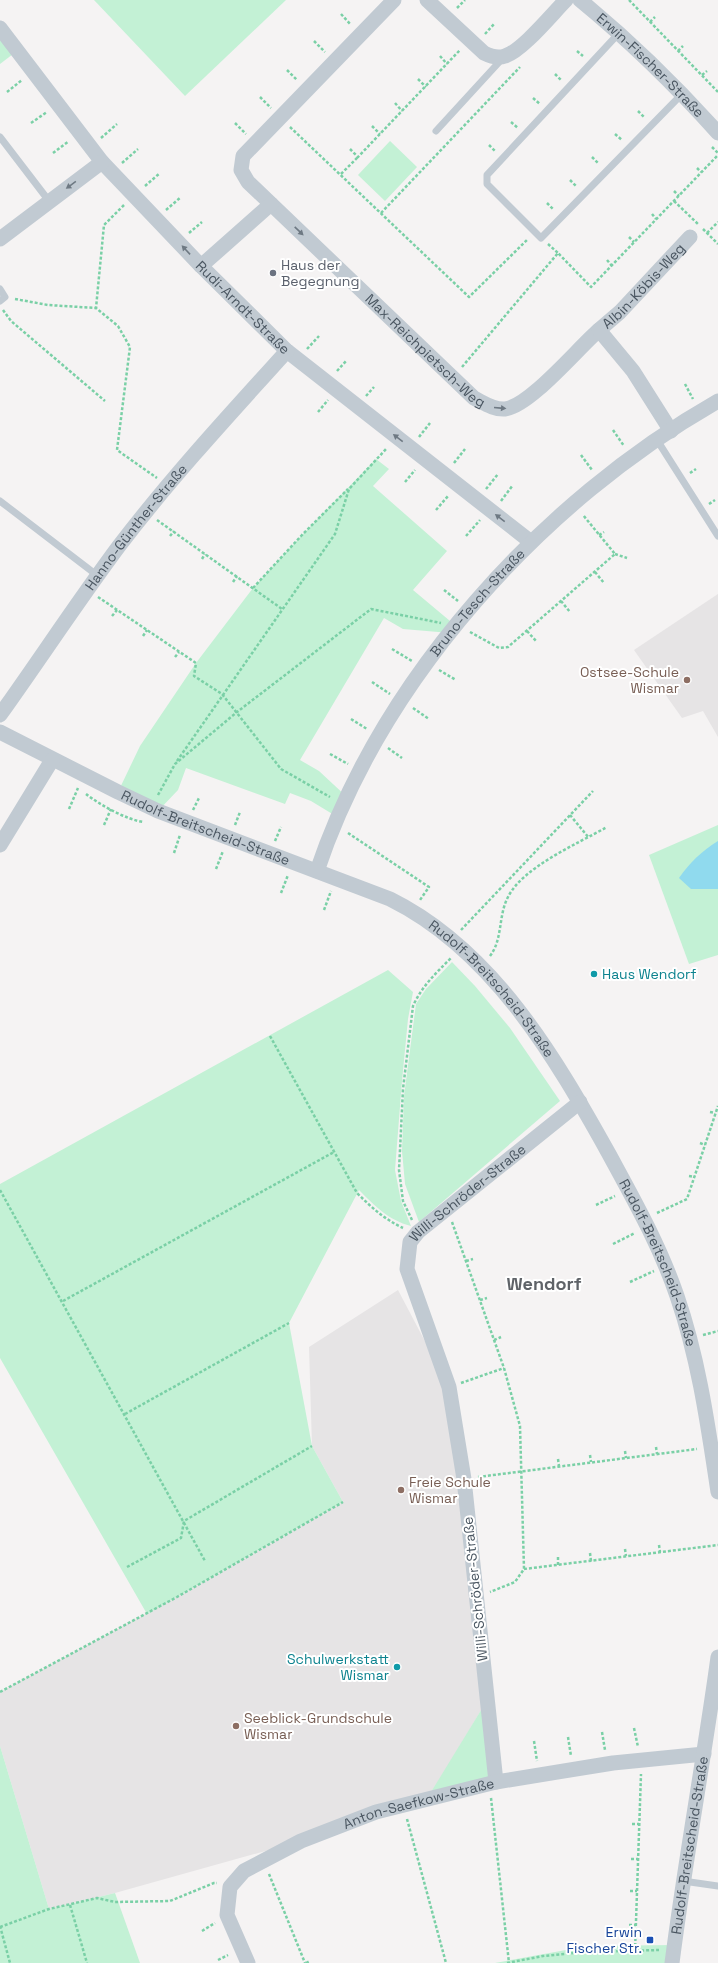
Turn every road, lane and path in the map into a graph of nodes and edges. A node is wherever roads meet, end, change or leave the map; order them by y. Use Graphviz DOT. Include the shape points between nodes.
graph roads {
  1 [pos="394,0"];
  2 [pos="427,0"];
  3 [pos="466,0"];
  4 [pos="566,0"];
  5 [pos="580,0"];
  6 [pos="629,0"];
  7 [pos="455,10"];
  8 [pos="655,17"];
  9 [pos="650,22"];
  10 [pos="494,24"];
  11 [pos="0,28"];
  12 [pos="620,32"];
  13 [pos="476,38"];
  14 [pos="683,46"];
  15 [pos="678,50"];
  16 [pos="440,56"];
  17 [pos="504,56"];
  18 [pos="524,62"];
  19 [pos="447,64"];
  20 [pos="707,71"];
  21 [pos="32,72"];
  22 [pos="702,75"];
  23 [pos="418,79"];
  24 [pos="426,86"];
  25 [pos="7,92"];
  26 [pos="718,92"];
  27 [pos="683,93"];
  28 [pos="260,97"];
  29 [pos="395,103"];
  30 [pos="57,104"];
  31 [pos="402,111"];
  32 [pos="280,117"];
  33 [pos="31,123"];
  34 [pos="117,124"];
  35 [pos="372,126"];
  36 [pos="436,131"];
  37 [pos="79,133"];
  38 [pos="718,133"];
  39 [pos="380,134"];
  40 [pos="0,137"];
  41 [pos="90,148"];
  42 [pos="138,149"];
  43 [pos="350,149"];
  44 [pos="53,153"];
  45 [pos="718,155"];
  46 [pos="358,157"];
  47 [pos="107,167"];
  48 [pos="697,168"];
  49 [pos="701,172"];
  50 [pos="160,173"];
  51 [pos="341,174"];
  52 [pos="674,191"];
  53 [pos="134,195"];
  54 [pos="679,196"];
  55 [pos="181,197"];
  56 [pos="49,201"];
  57 [pos="271,204"];
  58 [pos="381,213"];
  59 [pos="652,214"];
  60 [pos="157,219"];
  61 [pos="656,219"];
  62 [pos="718,222"];
  63 [pos="536,232"];
  64 [pos="707,233"];
  65 [pos="629,237"];
  66 [pos="690,237"];
  67 [pos="0,239"];
  68 [pos="634,242"];
  69 [pos="607,260"];
  70 [pos="201,266"];
  71 [pos="612,266"];
  72 [pos="0,289"];
  73 [pos="3,299"];
  74 [pos="0,306"];
  75 [pos="96,308"];
  76 [pos="599,330"];
  77 [pos="286,351"];
  78 [pos="454,378"];
  79 [pos="105,401"];
  80 [pos="718,401"];
  81 [pos="671,431"];
  82 [pos="397,438"];
  83 [pos="657,440"];
  84 [pos="498,474"];
  85 [pos="457,484"];
  86 [pos="168,486"];
  87 [pos="513,486"];
  88 [pos="349,489"];
  89 [pos="0,501"];
  90 [pos="574,503"];
  91 [pos="487,507"];
  92 [pos="436,510"];
  93 [pos="146,512"];
  94 [pos="174,531"];
  95 [pos="604,532"];
  96 [pos="599,535"];
  97 [pos="170,536"];
  98 [pos="466,536"];
  99 [pos="718,536"];
  100 [pos="531,542"];
  101 [pos="205,554"];
  102 [pos="616,554"];
  103 [pos="627,558"];
  104 [pos="202,559"];
  105 [pos="595,572"];
  106 [pos="98,576"];
  107 [pos="237,576"];
  108 [pos="233,582"];
  109 [pos="604,583"];
  110 [pos="253,588"];
  111 [pos="88,590"];
  112 [pos="561,601"];
  113 [pos="282,609"];
  114 [pos="117,610"];
  115 [pos="570,612"];
  116 [pos="112,616"];
  117 [pos="456,626"];
  118 [pos="147,630"];
  119 [pos="527,630"];
  120 [pos="143,636"];
  121 [pos="536,641"];
  122 [pos="392,649"];
  123 [pos="179,652"];
  124 [pos="176,657"];
  125 [pos="426,666"];
  126 [pos="456,680"];
  127 [pos="222,694"];
  128 [pos="237,712"];
  129 [pos="0,715"];
  130 [pos="0,732"];
  131 [pos="330,754"];
  132 [pos="52,760"];
  133 [pos="175,764"];
  134 [pos="361,771"];
  135 [pos="592,792"];
  136 [pos="575,802"];
  137 [pos="345,806"];
  138 [pos="579,806"];
  139 [pos="151,807"];
  140 [pos="69,809"];
  141 [pos="570,815"];
  142 [pos="104,825"];
  143 [pos="336,825"];
  144 [pos="607,827"];
  145 [pos="547,831"];
  146 [pos="181,833"];
  147 [pos="551,835"];
  148 [pos="229,838"];
  149 [pos="589,838"];
  150 [pos="372,844"];
  151 [pos="0,845"];
  152 [pos="370,847"];
  153 [pos="174,854"];
  154 [pos="520,860"];
  155 [pos="293,862"];
  156 [pos="524,864"];
  157 [pos="410,868"];
  158 [pos="216,869"];
  159 [pos="317,871"];
  160 [pos="407,872"];
  161 [pos="336,878"];
  162 [pos="492,889"];
  163 [pos="496,892"];
  164 [pos="281,893"];
  165 [pos="324,910"];
  166 [pos="414,910"];
  167 [pos="455,951"];
  168 [pos="446,953"];
  169 [pos="481,967"];
  170 [pos="270,1036"];
  171 [pos="580,1102"];
  172 [pos="718,1106"];
  173 [pos="710,1112"];
  174 [pos="716,1114"];
  175 [pos="700,1143"];
  176 [pos="705,1145"];
  177 [pos="334,1152"];
  178 [pos="689,1176"];
  179 [pos="694,1177"];
  180 [pos="628,1189"];
  181 [pos="0,1190"];
  182 [pos="596,1205"];
  183 [pos="447,1208"];
  184 [pos="646,1223"];
  185 [pos="418,1232"];
  186 [pos="613,1244"];
  187 [pos="473,1259"];
  188 [pos="466,1261"];
  189 [pos="665,1266"];
  190 [pos="630,1282"];
  191 [pos="487,1298"];
  192 [pos="480,1300"];
  193 [pos="63,1301"];
  194 [pos="289,1323"];
  195 [pos="501,1337"];
  196 [pos="494,1340"];
  197 [pos="504,1368"];
  198 [pos="449,1387"];
  199 [pos="125,1414"];
  200 [pos="312,1446"];
  201 [pos="656,1447"];
  202 [pos="711,1447"];
  203 [pos="625,1451"];
  204 [pos="657,1454"];
  205 [pos="590,1455"];
  206 [pos="626,1458"];
  207 [pos="558,1459"];
  208 [pos="591,1462"];
  209 [pos="559,1466"];
  210 [pos="522,1471"];
  211 [pos="464,1478"];
  212 [pos="718,1492"];
  213 [pos="343,1502"];
  214 [pos="184,1521"];
  215 [pos="659,1545"];
  216 [pos="718,1545"];
  217 [pos="624,1549"];
  218 [pos="660,1552"];
  219 [pos="590,1553"];
  220 [pos="626,1556"];
  221 [pos="558,1558"];
  222 [pos="205,1561"];
  223 [pos="591,1561"];
  224 [pos="558,1565"];
  225 [pos="127,1567"];
  226 [pos="524,1569"];
  227 [pos="476,1598"];
  228 [pos="718,1657"];
  229 [pos="717,1676"];
  230 [pos="0,1692"];
  231 [pos="634,1728"];
  232 [pos="568,1737"];
  233 [pos="534,1741"];
  234 [pos="704,1754"];
  235 [pos="641,1760"];
  236 [pos="573,1769"];
  237 [pos="539,1775"];
  238 [pos="492,1782"];
  239 [pos="403,1805"];
  240 [pos="632,1824"];
  241 [pos="639,1824"];
  242 [pos="500,1833"];
  243 [pos="495,1834"];
  244 [pos="417,1855"];
  245 [pos="412,1856"];
  246 [pos="631,1858"];
  247 [pos="638,1859"];
  248 [pos="264,1861"];
  249 [pos="498,1868"];
  250 [pos="504,1868"];
  251 [pos="682,1881"];
  252 [pos="718,1886"];
  253 [pos="230,1887"];
  254 [pos="426,1889"];
  255 [pos="421,1890"];
  256 [pos="630,1891"];
  257 [pos="637,1891"];
  258 [pos="286,1900"];
  259 [pos="507,1901"];
  260 [pos="280,1902"];
  261 [pos="502,1902"];
  262 [pos="70,1905"];
  263 [pos="435,1921"];
  264 [pos="429,1923"];
  265 [pos="629,1925"];
  266 [pos="0,1926"];
  267 [pos="636,1926"];
  268 [pos="298,1932"];
  269 [pos="293,1934"];
  270 [pos="511,1934"];
  271 [pos="506,1935"];
  272 [pos="635,1952"];
  273 [pos="443,1953"];
  274 [pos="438,1955"];
  275 [pos="673,1956"];
  276 [pos="310,1961"];
  277 [pos="10,1963"];
  278 [pos="87,1963"];
  279 [pos="248,1963"];
  280 [pos="305,1963"];
  281 [pos="446,1963"];
  282 [pos="508,1963"];
  1 -- 32 [label="street, Max-Reichpietsch-Weg"];
  2 -- 13 [label="street"];
  3 -- 7 [label="path"];
  4 -- 17 [label="street" via="517,49"];
  5 -- 12 [label="street, Erwin-Fischer-Straße"];
  6 -- 9 [label="path"];
  8 -- 9 [label="path"];
  9 -- 15 [label="path"];
  10 -- 13 [label="path"];
  11 -- 21 [label="street, Rudi-Arndt-Straße"];
  12 -- 27 [label="street, Erwin-Fischer-Straße"];
  12 -- 63 [label="lane" via="487,175 487,184"];
  13 -- 17 [label="street" via="488,55"];
  13 -- 19 [label="path"];
  14 -- 15 [label="path"];
  15 -- 22 [label="path"];
  16 -- 19 [label="path"];
  17 -- 36 [label="lane"];
  18 -- 58 [label="path"];
  19 -- 24 [label="path"];
  20 -- 22 [label="path"];
  21 -- 25 [label="path"];
  21 -- 30 [label="street, Rudi-Arndt-Straße"];
  22 -- 26 [label="path"];
  23 -- 24 [label="path"];
  24 -- 31 [label="path"];
  27 -- 38 [label="street, Erwin-Fischer-Straße"];
  27 -- 63 [label="lane" via="542,238"];
  28 -- 32 [label="path"];
  29 -- 31 [label="path"];
  30 -- 33 [label="path"];
  30 -- 37 [label="street, Rudi-Arndt-Straße"];
  31 -- 39 [label="path"];
  32 -- 51 [label="path"];
  32 -- 57 [label="street, Max-Reichpietsch-Weg" via="243,156 241,170 248,182"];
  34 -- 41 [label="path"];
  35 -- 39 [label="path"];
  37 -- 41 [label="street, Rudi-Arndt-Straße"];
  37 -- 44 [label="path"];
  39 -- 46 [label="path"];
  40 -- 56 [label="lane"];
  41 -- 47 [label="street, Rudi-Arndt-Straße"];
  42 -- 47 [label="path"];
  43 -- 46 [label="path"];
  45 -- 49 [label="path"];
  46 -- 51 [label="path"];
  47 -- 53 [label="street, Rudi-Arndt-Straße"];
  47 -- 56 [label="street, one-way"];
  48 -- 49 [label="path"];
  49 -- 54 [label="path"];
  50 -- 53 [label="path"];
  51 -- 58 [label="path"];
  52 -- 54 [label="path"];
  53 -- 60 [label="street, Rudi-Arndt-Straße"];
  53 -- 75 [label="path" via="104,225"];
  54 -- 61 [label="path"];
  55 -- 60 [label="path"];
  56 -- 67 [label="street"];
  57 -- 70 [label="street"];
  57 -- 78 [label="street, Max-Reichpietsch-Weg, one-way"];
  58 -- 63 [label="path" via="469,297"];
  59 -- 61 [label="path"];
  70 -- 60 [label="street, Rudi-Arndt-Straße, one-way"];
  61 -- 68 [label="path"];
  62 -- 64 [label="path"];
  65 -- 68 [label="path"];
  66 -- 76 [label="street, Albin-Köbis-Weg" via="620,312"];
  68 -- 71 [label="path"];
  69 -- 71 [label="path"];
  70 -- 77 [label="street, Rudi-Arndt-Straße"];
  71 -- 78 [label="path" via="591,287 558,253"];
  72 -- 73 [label="lane"];
  73 -- 75 [label="path"];
  74 -- 79 [label="path" via="11,321"];
  75 -- 86 [label="path" via="118,326 130,347 117,450"];
  78 -- 76 [label="street, Max-Reichpietsch-Weg, one-way" via="474,398 490,407 506,409 521,403 534,393"];
  76 -- 81 [label="street, Albin-Köbis-Weg" via="633,371"];
  77 -- 82 [label="street, Rudi-Arndt-Straße"];
  77 -- 86 [label="street, Hanno-Günther-Straße"];
  80 -- 81 [label="street, Bruno-Tesch-Straße"];
  81 -- 83 [label="street, Bruno-Tesch-Straße"];
  85 -- 82 [label="street, Rudi-Arndt-Straße, one-way"];
  82 -- 88 [label="path"];
  83 -- 90 [label="street, Bruno-Tesch-Straße"];
  83 -- 99 [label="lane"];
  84 -- 91 [label="path"];
  85 -- 91 [label="street, Rudi-Arndt-Straße"];
  85 -- 92 [label="path"];
  86 -- 93 [label="street, Hanno-Günther-Straße"];
  87 -- 91 [label="path"];
  88 -- 110 [label="path"];
  88 -- 113 [label="path" via="335,534"];
  89 -- 106 [label="lane"];
  90 -- 96 [label="path"];
  90 -- 100 [label="street, Bruno-Tesch-Straße"];
  91 -- 98 [label="path"];
  100 -- 91 [label="street, Rudi-Arndt-Straße, one-way"];
  93 -- 94 [label="path"];
  93 -- 106 [label="street, Hanno-Günther-Straße"];
  94 -- 97 [label="path"];
  94 -- 101 [label="path"];
  95 -- 96 [label="path"];
  96 -- 102 [label="path"];
  100 -- 117 [label="street, Bruno-Tesch-Straße"];
  101 -- 104 [label="path"];
  101 -- 107 [label="path"];
  102 -- 103 [label="path"];
  102 -- 105 [label="path"];
  105 -- 109 [label="path"];
  105 -- 112 [label="path"];
  106 -- 111 [label="street, Hanno-Günther-Straße"];
  107 -- 108 [label="path"];
  107 -- 110 [label="path"];
  110 -- 113 [label="path"];
  111 -- 114 [label="path"];
  111 -- 129 [label="street, Hanno-Günther-Straße"];
  112 -- 115 [label="path"];
  112 -- 119 [label="path"];
  113 -- 127 [label="path"];
  114 -- 116 [label="path"];
  114 -- 118 [label="path"];
  117 -- 119 [label="path" via="499,648 508,647"];
  117 -- 125 [label="street, Bruno-Tesch-Straße"];
  117 -- 128 [label="path" via="371,609"];
  118 -- 120 [label="path"];
  118 -- 123 [label="path"];
  119 -- 121 [label="path"];
  122 -- 125 [label="path"];
  123 -- 124 [label="path"];
  123 -- 127 [label="path" via="196,663 194,676"];
  125 -- 126 [label="path"];
  125 -- 134 [label="street, Bruno-Tesch-Straße" via="380,736"];
  127 -- 128 [label="path"];
  127 -- 133 [label="path"];
  128 -- 133 [label="path"];
  128 -- 137 [label="path" via="281,769"];
  130 -- 132 [label="street, Rudolf-Breitscheid-Straße"];
  131 -- 134 [label="path"];
  132 -- 139 [label="street, Rudolf-Breitscheid-Straße"];
  132 -- 151 [label="street"];
  133 -- 139 [label="path"];
  134 -- 137 [label="street, Bruno-Tesch-Straße"];
  135 -- 138 [label="path"];
  136 -- 138 [label="path"];
  137 -- 143 [label="street, Bruno-Tesch-Straße"];
  138 -- 141 [label="path"];
  139 -- 148 [label="street, Rudolf-Breitscheid-Straße"];
  140 -- 142 [label="path" via="78,788 111,808"];
  141 -- 147 [label="path"];
  141 -- 149 [label="path"];
  143 -- 152 [label="path"];
  143 -- 159 [label="street, Bruno-Tesch-Straße"];
  144 -- 149 [label="path"];
  145 -- 147 [label="path"];
  146 -- 153 [label="path"];
  147 -- 156 [label="path"];
  148 -- 155 [label="street, Rudolf-Breitscheid-Straße"];
  148 -- 158 [label="path"];
  149 -- 169 [label="path" via="532,870 515,885 507,899 495,948"];
  150 -- 152 [label="path"];
  152 -- 160 [label="path"];
  154 -- 156 [label="path"];
  155 -- 159 [label="street, Rudolf-Breitscheid-Straße"];
  155 -- 164 [label="path"];
  156 -- 163 [label="path"];
  157 -- 160 [label="path"];
  159 -- 161 [label="street, Rudolf-Breitscheid-Straße"];
  160 -- 166 [label="path" via="429,887"];
  161 -- 165 [label="path"];
  161 -- 166 [label="street, Rudolf-Breitscheid-Straße"];
  162 -- 163 [label="path"];
  163 -- 167 [label="path"];
  166 -- 167 [label="street, Rudolf-Breitscheid-Straße"];
  167 -- 168 [label="path"];
  167 -- 169 [label="street, Rudolf-Breitscheid-Straße"];
  167 -- 185 [label="path" via="418,994 413,1006 403,1089 399,1170 403,1201"];
  169 -- 171 [label="street, Rudolf-Breitscheid-Straße" via="524,1017"];
  170 -- 177 [label="path"];
  171 -- 180 [label="street, Rudolf-Breitscheid-Straße"];
  171 -- 183 [label="street, Willi-Schröder-Straße"];
  172 -- 174 [label="path"];
  173 -- 174 [label="path"];
  174 -- 176 [label="path"];
  175 -- 176 [label="path"];
  176 -- 179 [label="path"];
  177 -- 185 [label="path" via="357,1193 372,1208 388,1221"];
  177 -- 193 [label="path"];
  178 -- 179 [label="path"];
  179 -- 184 [label="path" via="687,1199"];
  180 -- 182 [label="path"];
  180 -- 184 [label="street, Rudolf-Breitscheid-Straße"];
  181 -- 193 [label="path"];
  183 -- 185 [label="street, Willi-Schröder-Straße"];
  183 -- 188 [label="path"];
  184 -- 186 [label="path"];
  184 -- 189 [label="street, Rudolf-Breitscheid-Straße"];
  185 -- 198 [label="street, Willi-Schröder-Straße" via="410,1242 407,1269"];
  187 -- 188 [label="path"];
  188 -- 192 [label="path"];
  189 -- 190 [label="path"];
  189 -- 202 [label="street, Rudolf-Breitscheid-Straße" via="690,1339 704,1400"];
  191 -- 192 [label="path"];
  192 -- 196 [label="path"];
  193 -- 199 [label="path"];
  194 -- 199 [label="path"];
  195 -- 196 [label="path"];
  196 -- 197 [label="path"];
  197 -- 198 [label="path"];
  197 -- 210 [label="path" via="520,1426"];
  198 -- 211 [label="street, Willi-Schröder-Straße"];
  199 -- 214 [label="path"];
  200 -- 214 [label="path"];
  201 -- 204 [label="path"];
  202 -- 204 [label="path"];
  202 -- 212 [label="street, Rudolf-Breitscheid-Straße"];
  203 -- 206 [label="path"];
  204 -- 206 [label="path"];
  205 -- 208 [label="path"];
  206 -- 208 [label="path"];
  207 -- 209 [label="path"];
  208 -- 209 [label="path"];
  209 -- 210 [label="path"];
  210 -- 211 [label="path"];
  210 -- 226 [label="path"];
  211 -- 227 [label="street, Willi-Schröder-Straße"];
  213 -- 230 [label="path" via="170,1601"];
  214 -- 222 [label="path"];
  214 -- 225 [label="path" via="181,1538"];
  215 -- 218 [label="path"];
  216 -- 218 [label="path"];
  217 -- 220 [label="path"];
  218 -- 220 [label="path"];
  219 -- 223 [label="path"];
  220 -- 223 [label="path"];
  221 -- 224 [label="path"];
  223 -- 224 [label="path"];
  224 -- 226 [label="path"];
  226 -- 227 [label="path" via="515,1582"];
  227 -- 238 [label="street, Willi-Schröder-Straße"];
  228 -- 229 [label="street, Rudolf-Breitscheid-Straße"];
  229 -- 234 [label="street, Rudolf-Breitscheid-Straße"];
  231 -- 235 [label="path"];
  232 -- 236 [label="path"];
  233 -- 237 [label="path"];
  234 -- 235 [label="street, Anton-Saefkow-Straße"];
  234 -- 251 [label="street, Rudolf-Breitscheid-Straße"];
  235 -- 236 [label="street, Anton-Saefkow-Straße"];
  235 -- 241 [label="path"];
  236 -- 237 [label="street, Anton-Saefkow-Straße"];
  237 -- 238 [label="street, Anton-Saefkow-Straße"];
  238 -- 239 [label="street, Anton-Saefkow-Straße"];
  238 -- 243 [label="path"];
  239 -- 244 [label="path"];
  239 -- 248 [label="street, Anton-Saefkow-Straße" via="376,1812 301,1841"];
  240 -- 241 [label="path"];
  241 -- 247 [label="path"];
  242 -- 243 [label="path"];
  243 -- 249 [label="path"];
  244 -- 245 [label="path"];
  244 -- 254 [label="path"];
  246 -- 247 [label="path"];
  247 -- 257 [label="path"];
  248 -- 253 [label="street, Anton-Saefkow-Straße" via="244,1871"];
  248 -- 260 [label="path"];
  249 -- 250 [label="path"];
  249 -- 261 [label="path"];
  251 -- 252 [label="lane"];
  251 -- 275 [label="street, Rudolf-Breitscheid-Straße"];
  253 -- 262 [label="path" via="214,1883 170,1901 115,1902 97,1898"];
  253 -- 279 [label="street" via="227,1915"];
  254 -- 255 [label="path"];
  254 -- 263 [label="path"];
  256 -- 257 [label="path"];
  257 -- 267 [label="path"];
  258 -- 260 [label="path"];
  259 -- 261 [label="path"];
  260 -- 269 [label="path"];
  261 -- 271 [label="path"];
  262 -- 266 [label="path" via="49,1909"];
  262 -- 278 [label="path"];
  263 -- 264 [label="path"];
  263 -- 273 [label="path"];
  265 -- 267 [label="path"];
  266 -- 277 [label="path"];
  267 -- 272 [label="path"];
  268 -- 269 [label="path"];
  269 -- 280 [label="path"];
  270 -- 271 [label="path"];
  271 -- 282 [label="path"];
  272 -- 275 [label="path"];
  272 -- 282 [label="path" via="584,1952"];
  273 -- 274 [label="path"];
  273 -- 281 [label="path"];
  276 -- 280 [label="path"];
}
